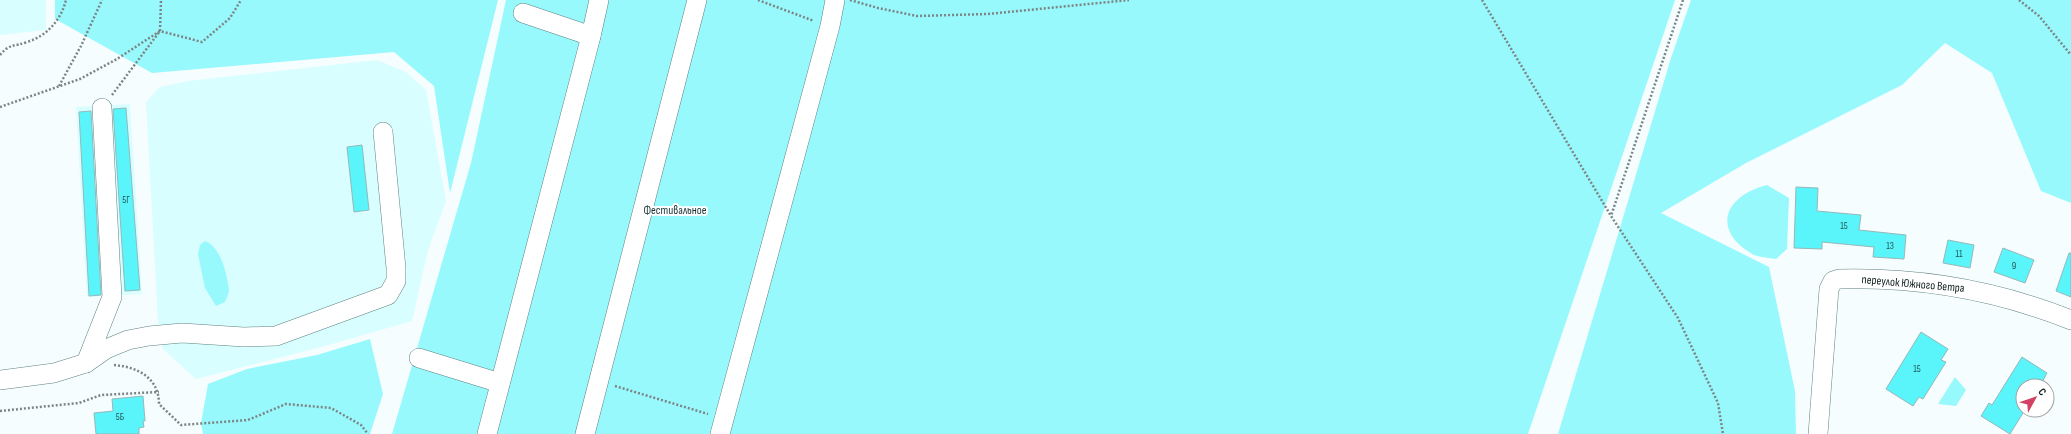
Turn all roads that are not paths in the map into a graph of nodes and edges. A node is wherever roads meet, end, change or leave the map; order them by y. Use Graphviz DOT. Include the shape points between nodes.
graph roads {
  1 [pos="599,0"];
  2 [pos="696,0"];
  3 [pos="835,0"];
  4 [pos="523,13"];
  5 [pos="592,36"];
  6 [pos="102,108"];
  7 [pos="383,132"];
  8 [pos="2071,320"];
  9 [pos="419,358"];
  10 [pos="86,363"];
  11 [pos="0,380"];
  12 [pos="500,383"];
  13 [pos="722,426"];
  14 [pos="487,434"];
  15 [pos="585,434"];
  16 [pos="1818,434"];
  1 -- 5 [label="street"];
  2 -- 15 [label="street"];
  3 -- 13 [label="street"];
  4 -- 5 [label="street"];
  5 -- 12 [label="street"];
  6 -- 10 [label="street" via="112,297"];
  7 -- 10 [label="street" via="396,268 396,281 388,295 276,336 244,337 182,333 149,336 128,340 106,349"];
  8 -- 16 [label="street, переулок Южного Ветра" via="2035,305 1963,287 1878,278 1833,281 1829,289"];
  9 -- 12 [label="street"];
  10 -- 11 [label="street" via="54,373"];
  12 -- 14 [label="street"];
}
